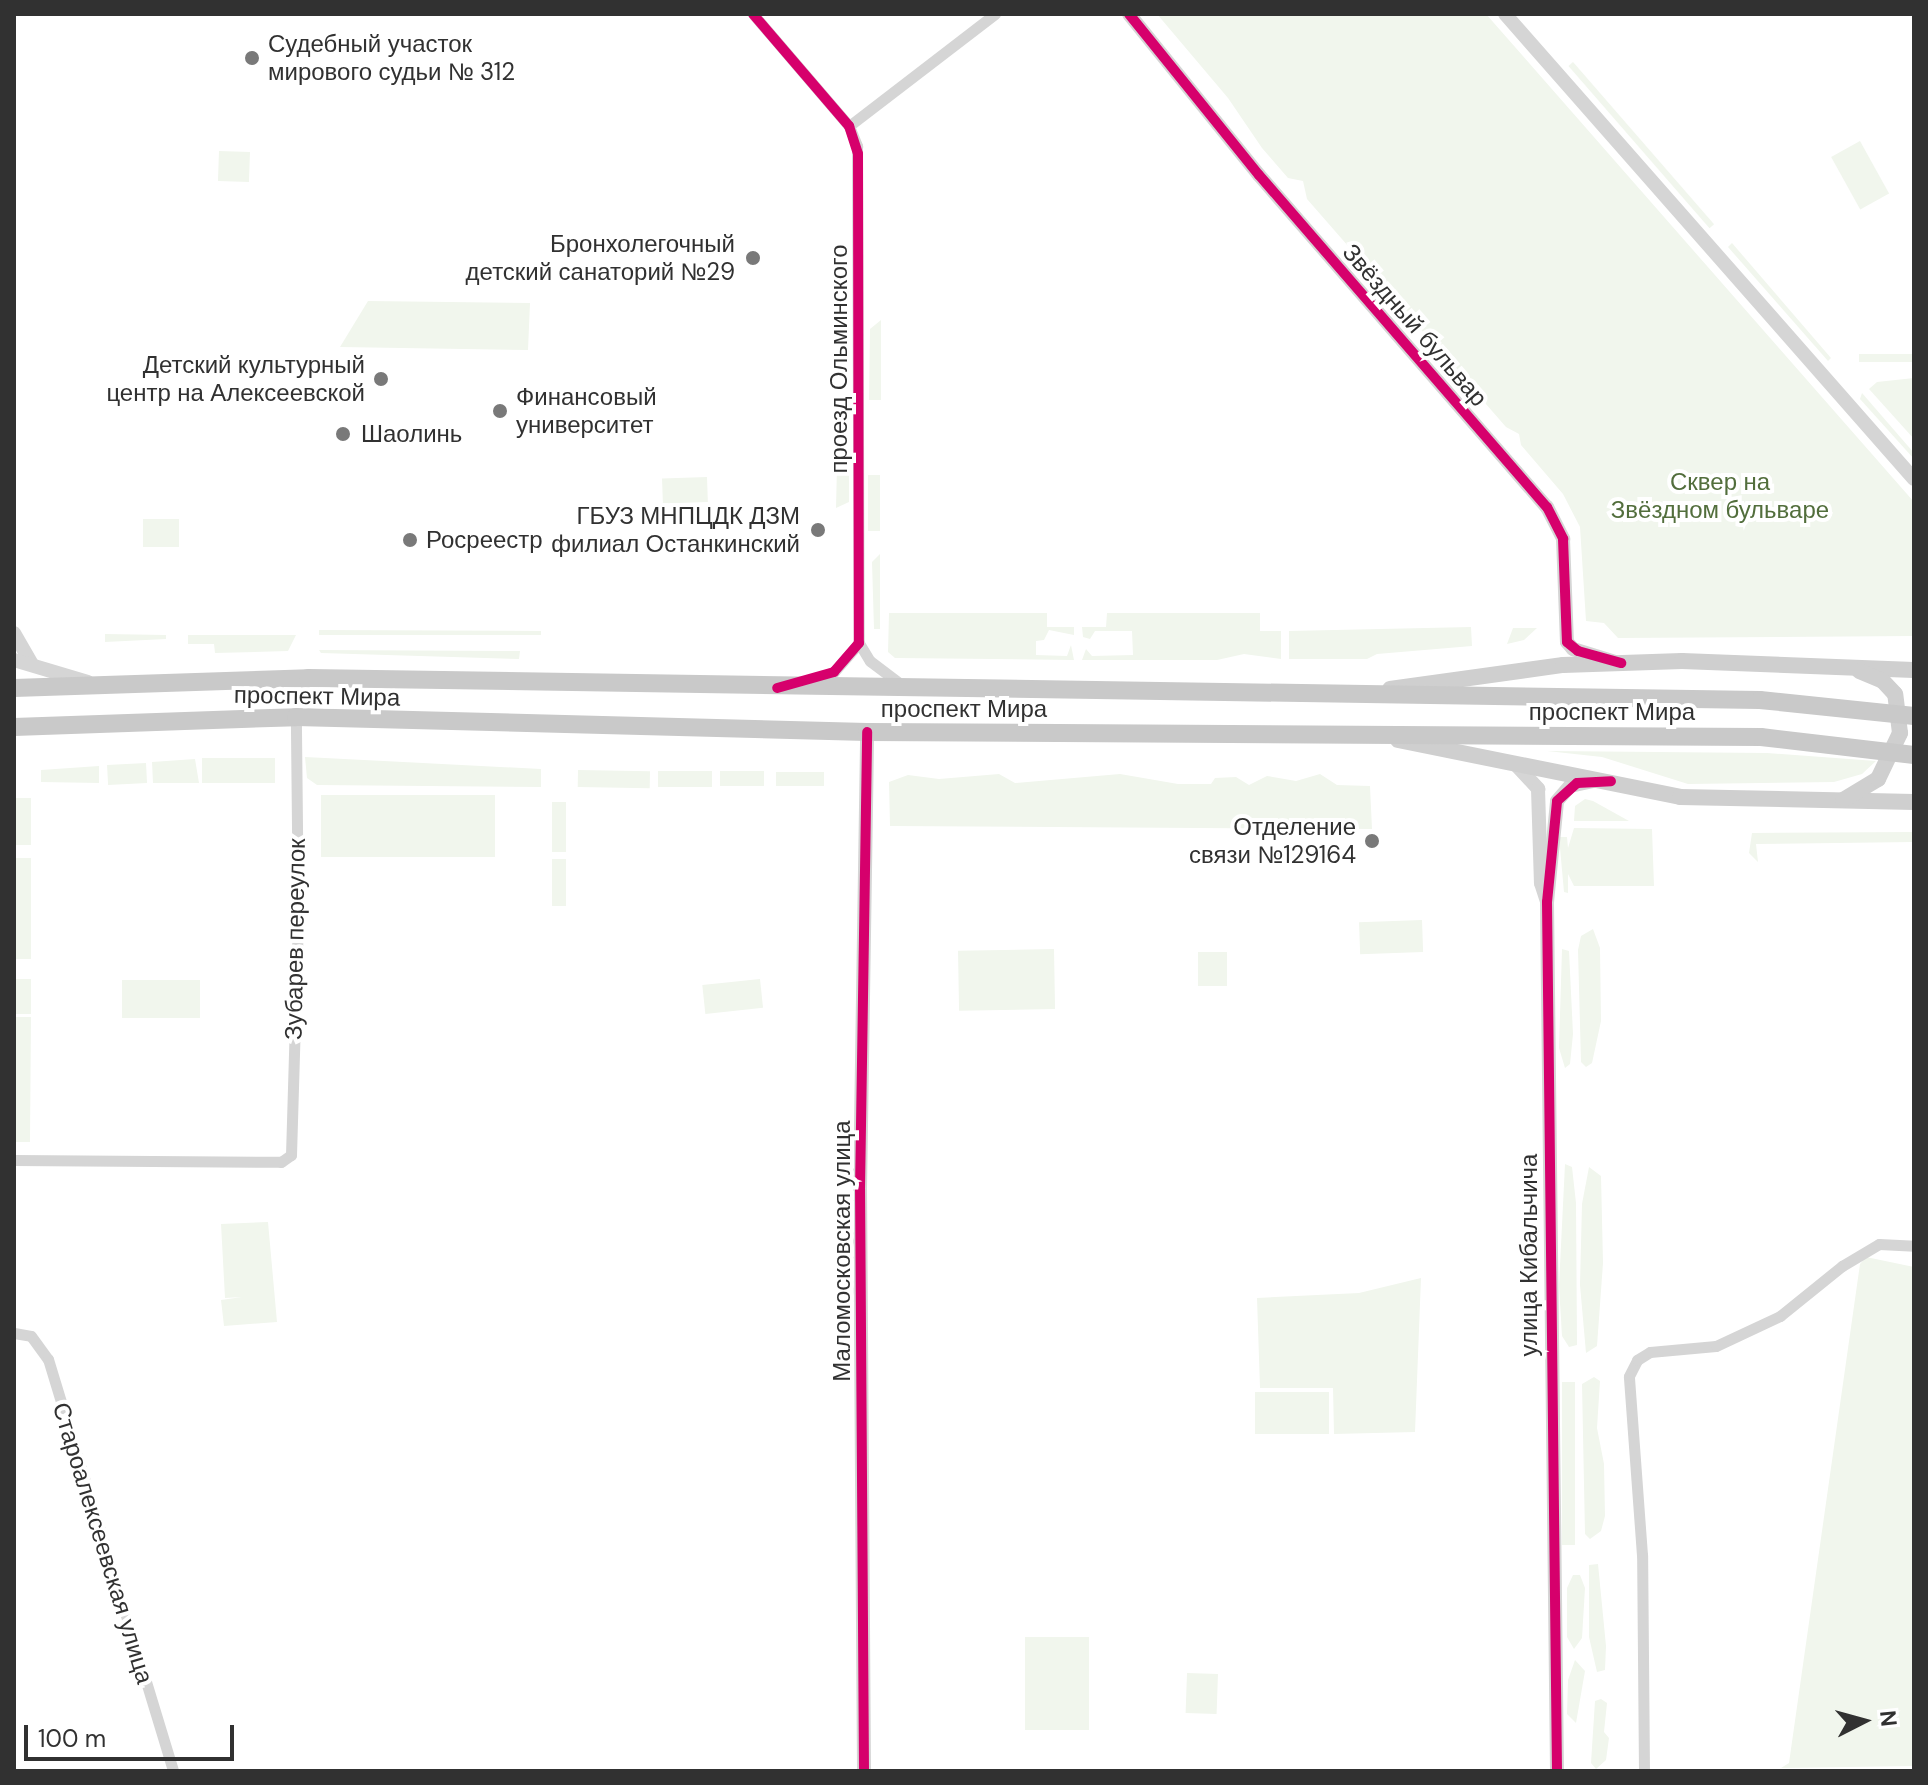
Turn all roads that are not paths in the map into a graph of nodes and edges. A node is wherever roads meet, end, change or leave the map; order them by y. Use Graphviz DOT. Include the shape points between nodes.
graph roads {
  1 [pos="753,14"];
  2 [pos="995,14"];
  3 [pos="1129,14"];
  4 [pos="1505,14"];
  5 [pos="849,126"];
  6 [pos="1914,479"];
  7 [pos="14,633"];
  8 [pos="859,643"];
  9 [pos="14,660"];
  10 [pos="1621,663"];
  11 [pos="35,667"];
  12 [pos="1850,668"];
  13 [pos="1914,668"];
  14 [pos="93,684"];
  15 [pos="14,688"];
  16 [pos="777,688"];
  17 [pos="912,690"];
  18 [pos="1359,694"];
  19 [pos="1914,716"];
  20 [pos="296,717"];
  21 [pos="14,727"];
  22 [pos="867,732"];
  23 [pos="1373,735"];
  24 [pos="1914,755"];
  25 [pos="1498,756"];
  26 [pos="1611,781"];
  27 [pos="1914,802"];
  28 [pos="1838,803"];
  29 [pos="1547,902"];
  30 [pos="14,1160"];
  31 [pos="1914,1246"];
  32 [pos="14,1333"];
  33 [pos="173,1771"];
  34 [pos="864,1771"];
  35 [pos="1557,1771"];
  36 [pos="1644,1771"];
  1 -- 5 [label="street, проезд Ольминского"];
  2 -- 5 [label="street"];
  3 -- 10 [label="street, Звёздный бульвар" via="1259,175 1547,507 1563,539 1567,642 1578,651"];
  4 -- 6 [label="street"];
  5 -- 8 [label="street, проезд Ольминского" via="858,154"];
  7 -- 11 [label="street" via="24,658"];
  8 -- 16 [label="street" via="834,672"];
  8 -- 17 [label="street" via="881,671"];
  9 -- 11 [label="street"];
  10 -- 12 [label="main road"];
  10 -- 18 [label="main road" via="1500,670"];
  11 -- 14 [label="street"];
  12 -- 13 [label="main road"];
  12 -- 28 [label="main road" via="1890,687 1901,723 1896,750 1878,779"];
  14 -- 15 [label="main road, проспект Мира"];
  14 -- 16 [label="main road, проспект Мира" via="308,678"];
  16 -- 17 [label="main road, проспект Мира"];
  17 -- 18 [label="main road, проспект Мира"];
  18 -- 19 [label="main road, проспект Мира, bridge" via="1760,700"];
  20 -- 21 [label="main road, проспект Мира"];
  20 -- 22 [label="main road, проспект Мира"];
  20 -- 30 [label="street, Зубарев переулок" via="298,922 287,1160"];
  22 -- 23 [label="main road, проспект Мира"];
  22 -- 34 [label="street, Маломосковская улица" via="860,1189"];
  23 -- 24 [label="main road, проспект Мира, bridge" via="1761,737"];
  23 -- 25 [label="main road"];
  25 -- 26 [label="main road"];
  25 -- 29 [label="street, улица Кибальчича" via="1526,771 1538,789 1541,883"];
  26 -- 28 [label="main road" via="1680,797"];
  26 -- 29 [label="street, улица Кибальчича" via="1574,784 1557,801"];
  27 -- 28 [label="main road"];
  29 -- 35 [label="street, улица Кибальчича"];
  31 -- 36 [label="street" via="1879,1244 1780,1316 1716,1346 1650,1352 1637,1360 1629,1376 1642,1555"];
  32 -- 33 [label="street, Староалексеевская улица" via="31,1336 48,1359"];
}
